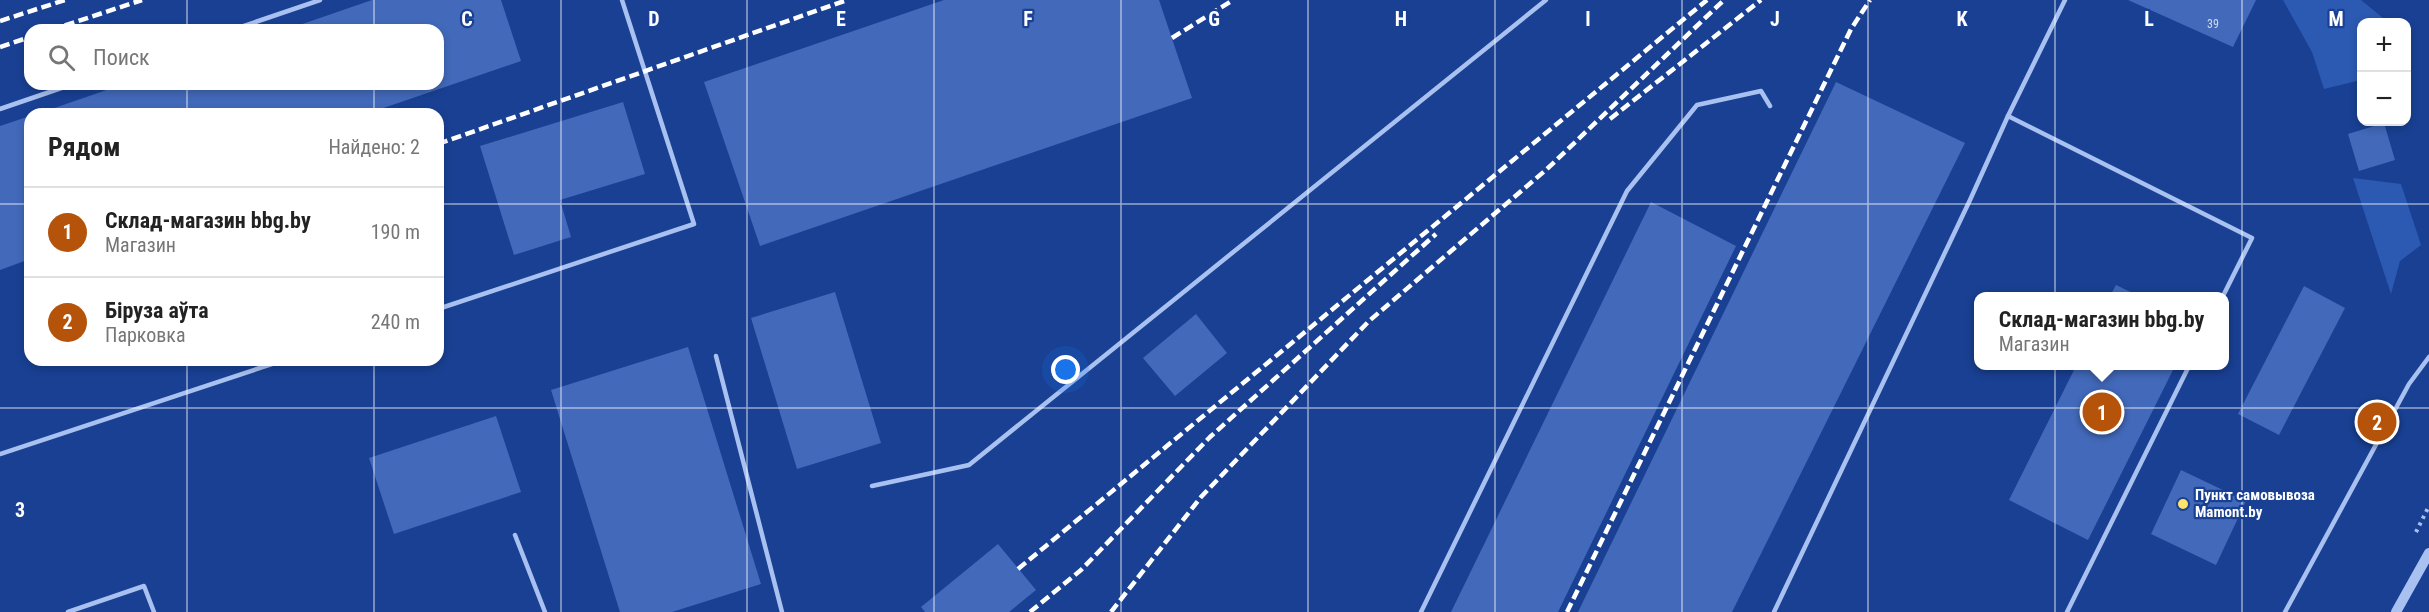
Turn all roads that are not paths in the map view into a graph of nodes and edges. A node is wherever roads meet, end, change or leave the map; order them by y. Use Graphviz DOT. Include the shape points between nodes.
graph roads {
  1 [pos="320,0"];
  2 [pos="622,0"];
  3 [pos="1546,0"];
  4 [pos="2065,0"];
  5 [pos="250,24"];
  6 [pos="55,90"];
  7 [pos="1770,106"];
  8 [pos="0,109"];
  9 [pos="2008,116"];
  10 [pos="2225,292"];
  11 [pos="444,307"];
  12 [pos="716,356"];
  13 [pos="2429,357"];
  14 [pos="266,366"];
  15 [pos="2187,370"];
  16 [pos="0,454"];
  17 [pos="872,486"];
  18 [pos="515,535"];
  19 [pos="2429,553"];
  20 [pos="68,612"];
  21 [pos="154,612"];
  22 [pos="545,612"];
  23 [pos="782,612"];
  24 [pos="1421,612"];
  25 [pos="1774,612"];
  26 [pos="2067,612"];
  27 [pos="2285,612"];
  28 [pos="2396,612"];
  1 -- 5 [label="lane"];
  2 -- 11 [label="lane" via="694,224"];
  3 -- 17 [label="lane" via="969,465"];
  4 -- 9 [label="lane"];
  6 -- 8 [label="lane"];
  7 -- 24 [label="lane" via="1761,91 1697,105 1627,191"];
  9 -- 10 [label="lane" via="2252,238"];
  9 -- 25 [label="lane"];
  12 -- 23 [label="lane"];
  13 -- 27 [label="lane" via="2409,384"];
  14 -- 16 [label="lane"];
  15 -- 26 [label="lane"];
  18 -- 22 [label="lane"];
  19 -- 28 [label="street"];
  20 -- 21 [label="lane" via="144,586"];
}
